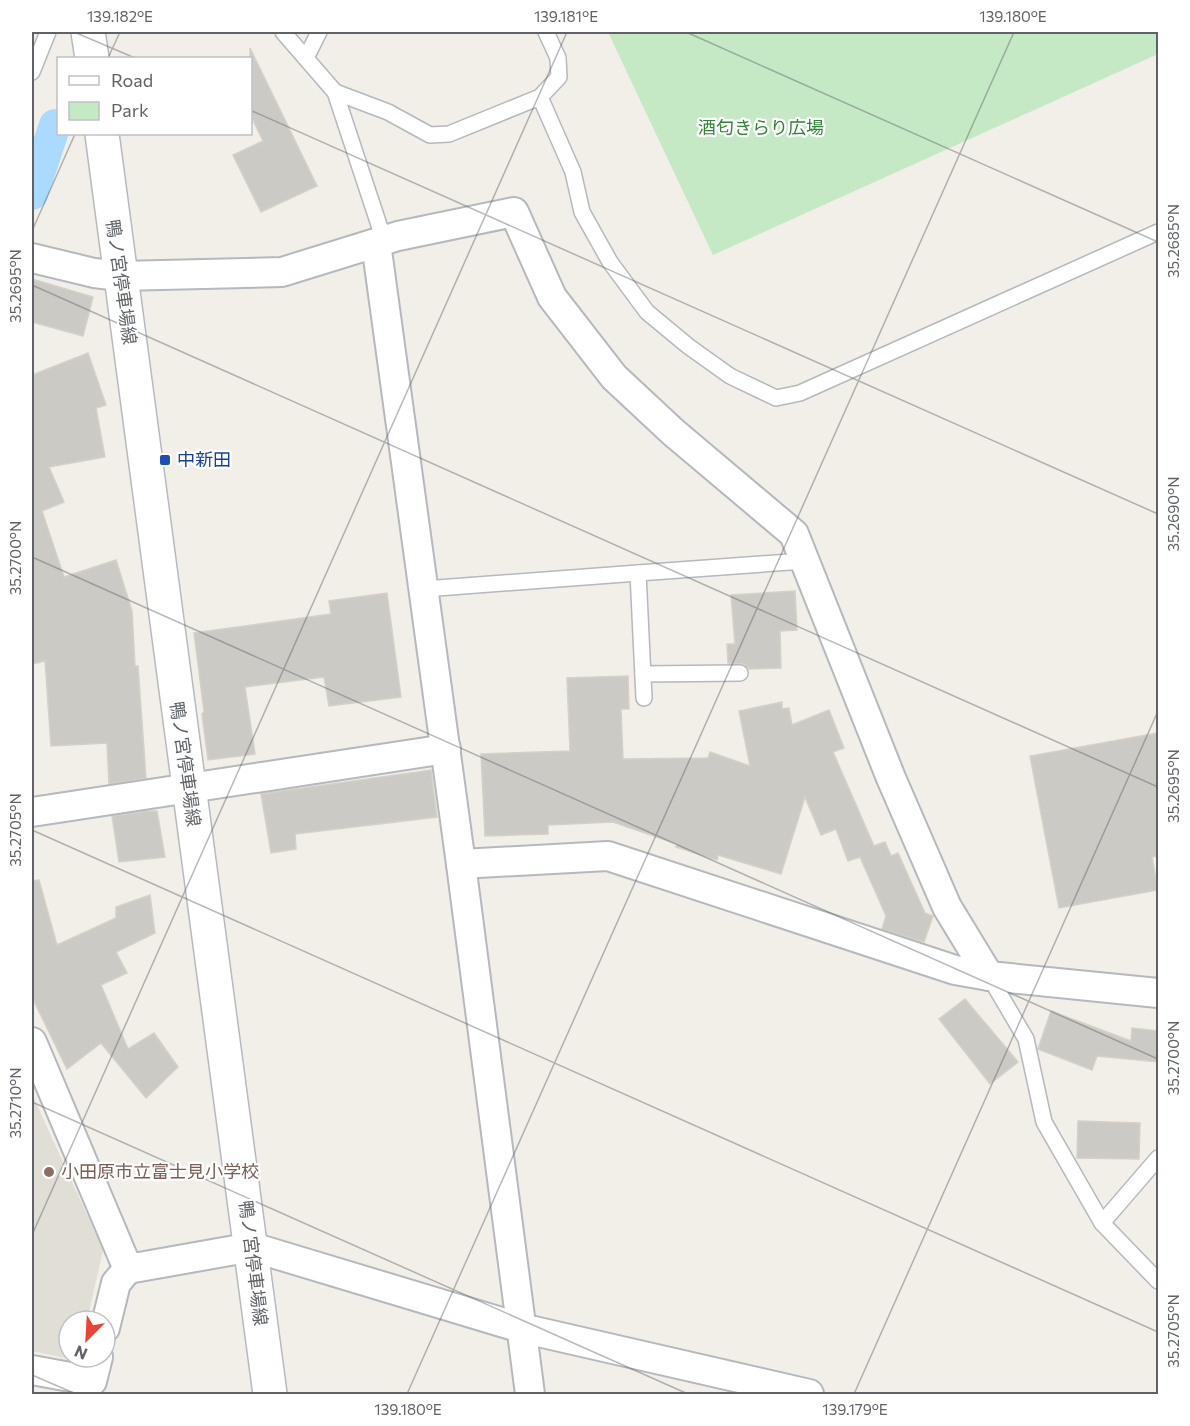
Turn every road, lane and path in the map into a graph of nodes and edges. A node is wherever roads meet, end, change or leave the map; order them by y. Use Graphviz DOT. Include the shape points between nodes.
graph roads {
  1 [pos="48,32"];
  2 [pos="88,32"];
  3 [pos="283,32"];
  4 [pos="319,32"];
  5 [pos="546,32"];
  6 [pos="92,57"];
  7 [pos="306,58"];
  8 [pos="32,72"];
  9 [pos="335,92"];
  10 [pos="540,98"];
  11 [pos="102,135"];
  12 [pos="1158,232"];
  13 [pos="380,241"];
  14 [pos="32,258"];
  15 [pos="120,276"];
  16 [pos="804,561"];
  17 [pos="638,573"];
  18 [pos="424,589"];
  19 [pos="740,673"];
  20 [pos="643,674"];
  21 [pos="644,698"];
  22 [pos="446,749"];
  23 [pos="189,789"];
  24 [pos="32,812"];
  25 [pos="461,864"];
  26 [pos="989,976"];
  27 [pos="1158,993"];
  28 [pos="32,1042"];
  29 [pos="1158,1158"];
  30 [pos="1102,1223"];
  31 [pos="252,1247"];
  32 [pos="128,1269"];
  33 [pos="1158,1281"];
  34 [pos="110,1309"];
  35 [pos="521,1328"];
  36 [pos="95,1369"];
  37 [pos="32,1370"];
  38 [pos="270,1395"];
  39 [pos="530,1395"];
  40 [pos="809,1395"];
  1 -- 8 [label="lane"];
  2 -- 6 [label="main road"];
  3 -- 7 [label="lane"];
  4 -- 7 [label="lane"];
  5 -- 10 [label="lane" via="558,58 559,77"];
  7 -- 9 [label="lane"];
  9 -- 10 [label="lane" via="388,112 430,135 449,134"];
  9 -- 13 [label="lane"];
  10 -- 12 [label="lane" via="573,172 582,212 610,262 647,312 730,376 776,398 800,393"];
  11 -- 15 [label="main road, 鴨ノ宮停車場線"];
  13 -- 15 [label="street" via="282,272"];
  13 -- 16 [label="street" via="514,212 552,297 614,377 794,534"];
  13 -- 18 [label="street"];
  14 -- 15 [label="street"];
  15 -- 23 [label="main road, 鴨ノ宮停車場線"];
  16 -- 17 [label="lane"];
  16 -- 26 [label="street" via="947,907"];
  17 -- 18 [label="lane"];
  17 -- 20 [label="lane"];
  18 -- 22 [label="street"];
  19 -- 20 [label="lane"];
  20 -- 21 [label="lane"];
  22 -- 23 [label="street"];
  22 -- 25 [label="street"];
  23 -- 24 [label="street"];
  23 -- 31 [label="main road, 鴨ノ宮停車場線"];
  25 -- 26 [label="street" via="608,856 955,970"];
  25 -- 35 [label="street"];
  26 -- 27 [label="street"];
  26 -- 30 [label="lane" via="1026,1039 1044,1122"];
  28 -- 32 [label="street"];
  29 -- 30 [label="lane"];
  30 -- 33 [label="lane"];
  31 -- 32 [label="street"];
  31 -- 35 [label="street"];
  31 -- 38 [label="main road, 鴨ノ宮停車場線"];
  32 -- 34 [label="street" via="116,1284"];
  35 -- 39 [label="street"];
  35 -- 40 [label="street"];
  36 -- 37 [label="street" via="92,1382"];
}
